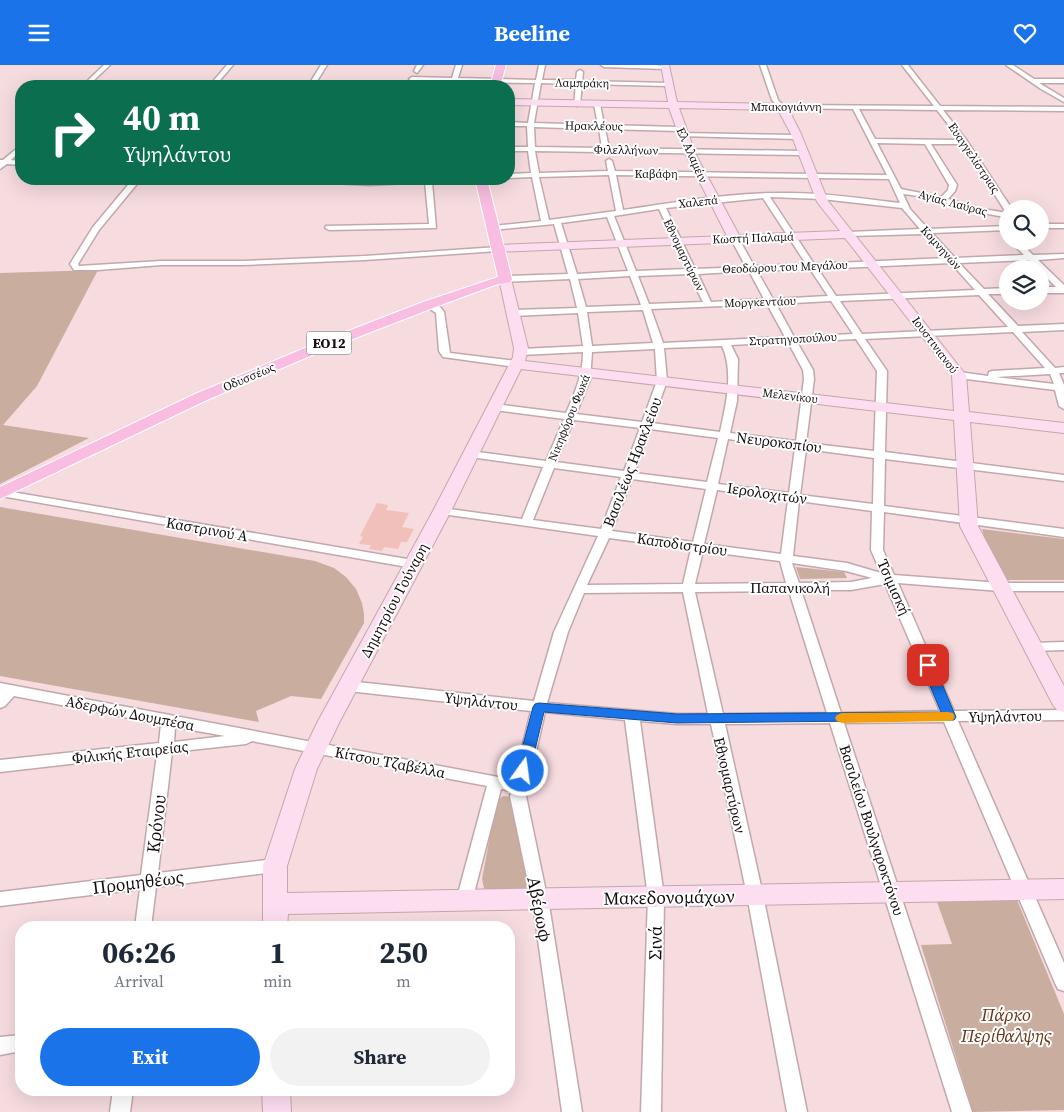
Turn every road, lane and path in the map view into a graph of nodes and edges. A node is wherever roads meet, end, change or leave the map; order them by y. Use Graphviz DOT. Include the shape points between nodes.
graph roads {
  1 [pos="107,65"];
  2 [pos="230,65"];
  3 [pos="324,65"];
  4 [pos="460,65"];
  5 [pos="500,65"];
  6 [pos="542,65"];
  7 [pos="604,65"];
  8 [pos="763,65"];
  9 [pos="905,65"];
  10 [pos="1009,65"];
  11 [pos="665,66"];
  12 [pos="580,72"];
  13 [pos="412,79"];
  14 [pos="91,80"];
  15 [pos="217,80"];
  16 [pos="315,80"];
  17 [pos="422,80"];
  18 [pos="454,80"];
  19 [pos="497,80"];
  20 [pos="1035,81"];
  21 [pos="1064,81"];
  22 [pos="538,82"];
  23 [pos="515,83"];
  24 [pos="579,83"];
  25 [pos="668,84"];
  26 [pos="1064,100"];
  27 [pos="515,102"];
  28 [pos="534,103"];
  29 [pos="577,104"];
  30 [pos="597,104"];
  31 [pos="672,106"];
  32 [pos="781,107"];
  33 [pos="856,108"];
  34 [pos="938,108"];
  35 [pos="1064,109"];
  36 [pos="515,124"];
  37 [pos="531,125"];
  38 [pos="601,127"];
  39 [pos="680,132"];
  40 [pos="797,137"];
  41 [pos="873,141"];
  42 [pos="927,142"];
  43 [pos="965,142"];
  44 [pos="515,149"];
  45 [pos="532,149"];
  46 [pos="606,150"];
  47 [pos="688,151"];
  48 [pos="15,152"];
  49 [pos="804,153"];
  50 [pos="609,161"];
  51 [pos="15,163"];
  52 [pos="2,164"];
  53 [pos="612,173"];
  54 [pos="699,174"];
  55 [pos="536,175"];
  56 [pos="813,175"];
  57 [pos="515,176"];
  58 [pos="892,177"];
  59 [pos="132,185"];
  60 [pos="429,185"];
  61 [pos="482,185"];
  62 [pos="899,191"];
  63 [pos="765,196"];
  64 [pos="821,198"];
  65 [pos="944,198"];
  66 [pos="1002,200"];
  67 [pos="713,201"];
  68 [pos="661,206"];
  69 [pos="905,206"];
  70 [pos="615,213"];
  71 [pos="999,214"];
  72 [pos="557,222"];
  73 [pos="546,224"];
  74 [pos="1064,225"];
  75 [pos="1049,226"];
  76 [pos="493,227"];
  77 [pos="329,228"];
  78 [pos="999,228"];
  79 [pos="926,231"];
  80 [pos="849,234"];
  81 [pos="792,236"];
  82 [pos="735,239"];
  83 [pos="678,241"];
  84 [pos="621,243"];
  85 [pos="564,246"];
  86 [pos="498,249"];
  87 [pos="1023,250"];
  88 [pos="1064,256"];
  89 [pos="1030,257"];
  90 [pos="953,261"];
  91 [pos="872,264"];
  92 [pos="812,266"];
  93 [pos="752,269"];
  94 [pos="692,271"];
  95 [pos="633,274"];
  96 [pos="572,276"];
  97 [pos="505,279"];
  98 [pos="1064,289"];
  99 [pos="1049,290"];
  100 [pos="999,291"];
  101 [pos="982,292"];
  102 [pos="897,296"];
  103 [pos="834,299"];
  104 [pos="771,301"];
  105 [pos="708,304"];
  106 [pos="428,305"];
  107 [pos="645,307"];
  108 [pos="581,310"];
  109 [pos="513,313"];
  110 [pos="1064,327"];
  111 [pos="1015,329"];
  112 [pos="926,333"];
  113 [pos="860,336"];
  114 [pos="792,339"];
  115 [pos="725,342"];
  116 [pos="660,345"];
  117 [pos="589,349"];
  118 [pos="519,358"];
  119 [pos="1052,370"];
  120 [pos="1064,370"];
  121 [pos="588,373"];
  122 [pos="959,375"];
  123 [pos="662,381"];
  124 [pos="1062,388"];
  125 [pos="733,389"];
  126 [pos="806,398"];
  127 [pos="1064,406"];
  128 [pos="495,407"];
  129 [pos="880,407"];
  130 [pos="570,416"];
  131 [pos="962,416"];
  132 [pos="647,426"];
  133 [pos="1064,428"];
  134 [pos="723,435"];
  135 [pos="800,445"];
  136 [pos="470,454"];
  137 [pos="879,455"];
  138 [pos="550,465"];
  139 [pos="964,465"];
  140 [pos="628,475"];
  141 [pos="1064,478"];
  142 [pos="711,486"];
  143 [pos="1,493"];
  144 [pos="794,497"];
  145 [pos="877,508"];
  146 [pos="442,511"];
  147 [pos="967,520"];
  148 [pos="526,522"];
  149 [pos="605,533"];
  150 [pos="1064,533"];
  151 [pos="696,546"];
  152 [pos="786,559"];
  153 [pos="414,564"];
  154 [pos="891,579"];
  155 [pos="793,587"];
  156 [pos="1000,587"];
  157 [pos="1064,587"];
  158 [pos="688,588"];
  159 [pos="579,589"];
  160 [pos="1064,646"];
  161 [pos="1032,647"];
  162 [pos="348,686"];
  163 [pos="5,689"];
  164 [pos="0,703"];
  165 [pos="1064,705"];
  166 [pos="539,707"];
  167 [pos="1064,715"];
  168 [pos="632,716"];
  169 [pos="950,717"];
  170 [pos="836,718"];
  171 [pos="716,719"];
  172 [pos="169,720"];
  173 [pos="260,737"];
  174 [pos="165,748"];
  175 [pos="316,748"];
  176 [pos="0,766"];
  177 [pos="495,783"];
  178 [pos="519,787"];
  179 [pos="275,866"];
  180 [pos="149,881"];
  181 [pos="1064,889"];
  182 [pos="1024,890"];
  183 [pos="892,893"];
  184 [pos="755,895"];
  185 [pos="656,897"];
  186 [pos="0,899"];
  187 [pos="539,899"];
  188 [pos="464,901"];
  189 [pos="274,916"];
  190 [pos="144,921"];
  191 [pos="1064,983"];
  192 [pos="15,1044"];
  193 [pos="0,1046"];
  194 [pos="122,1096"];
  195 [pos="276,1096"];
  196 [pos="120,1112"];
  197 [pos="277,1112"];
  198 [pos="572,1112"];
  199 [pos="651,1112"];
  200 [pos="797,1112"];
  201 [pos="962,1112"];
  1 -- 14 [label="street"];
  2 -- 15 [label="street"];
  3 -- 16 [label="street"];
  4 -- 18 [label="street"];
  5 -- 19 [label="main road"];
  6 -- 22 [label="street"];
  7 -- 11 [label="street"];
  8 -- 32 [label="street, Ιουστινιανού" via="775,100"];
  9 -- 34 [label="street, Ευαγγελίστριας"];
  10 -- 20 [label="street"];
  11 -- 25 [label="street, Ελ Αλαμέιν"];
  12 -- 24 [label="street"];
  13 -- 17 [label="street, Λαμπράκη"];
  20 -- 21 [label="street"];
  20 -- 26 [label="street"];
  22 -- 23 [label="street, Λαμπράκη"];
  22 -- 24 [label="street, Λαμπράκη"];
  22 -- 28 [label="street"];
  24 -- 25 [label="street, Λαμπράκη"];
  24 -- 29 [label="street"];
  25 -- 31 [label="street, Ελ Αλαμέιν"];
  27 -- 28 [label="street, Μπακογιάννη"];
  28 -- 29 [label="street, Μπακογιάννη"];
  28 -- 37 [label="street"];
  29 -- 30 [label="street, Μπακογιάννη"];
  30 -- 31 [label="street, Μπακογιάννη"];
  30 -- 38 [label="street"];
  31 -- 32 [label="street, Μπακογιάννη"];
  31 -- 39 [label="street, Ελ Αλαμέιν"];
  32 -- 33 [label="street, Μπακογιάννη"];
  32 -- 40 [label="street, Ιουστινιανού"];
  33 -- 34 [label="street, Μπακογιάννη"];
  33 -- 41 [label="street, Κομνηνών"];
  34 -- 35 [label="street, Μπακογιάννη"];
  34 -- 43 [label="street, Ευαγγελίστριας"];
  36 -- 37 [label="street, Ηρακλέους"];
  37 -- 38 [label="street, Ηρακλέους"];
  37 -- 45 [label="street"];
  38 -- 39 [label="street, Ηρακλέους"];
  38 -- 46 [label="street"];
  39 -- 40 [label="street, Ηρακλέους"];
  39 -- 47 [label="street, Ελ Αλαμέιν"];
  40 -- 49 [label="street, Ιουστινιανού"];
  41 -- 42 [label="street"];
  41 -- 58 [label="street, Κομνηνών"];
  42 -- 43 [label="street"];
  42 -- 65 [label="street" via="953,185"];
  43 -- 66 [label="street, Ευαγγελίστριας"];
  44 -- 45 [label="street, Φιλελλήνων"];
  45 -- 46 [label="street, Φιλελλήνων"];
  45 -- 55 [label="street"];
  46 -- 47 [label="street, Φιλελλήνων"];
  47 -- 49 [label="street, Φιλελλήνων"];
  47 -- 54 [label="street, Ελ Αλαμέιν"];
  48 -- 52 [label="street"];
  49 -- 56 [label="street, Ιουστινιανού"];
  50 -- 53 [label="street, Βασιλέως Ηρακλείου"];
  51 -- 52 [label="street"];
  53 -- 54 [label="street, Καβάφη"];
  53 -- 55 [label="street, Καβάφη"];
  53 -- 70 [label="street, Βασιλέως Ηρακλείου"];
  54 -- 56 [label="street, Καβάφη"];
  54 -- 67 [label="street, Ελ Αλαμέιν"];
  55 -- 57 [label="street, Καβάφη"];
  55 -- 73 [label="street"];
  56 -- 58 [label="street, Καβάφη"];
  56 -- 64 [label="street, Ιουστινιανού"];
  58 -- 62 [label="street, Κομνηνών"];
  59 -- 86 [label="street" via="96,229 74,264 76,268 365,258"];
  60 -- 77 [label="street" via="433,226"];
  61 -- 76 [label="main road"];
  62 -- 65 [label="street, Αγίας Λαύρας"];
  62 -- 69 [label="street, Κομνηνών"];
  63 -- 64 [label="street, Χαλεπά"];
  63 -- 67 [label="street, Χαλεπά"];
  63 -- 81 [label="street, Τσιμισκή"];
  64 -- 69 [label="street, Χαλεπά"];
  64 -- 80 [label="street, Ιουστινιανού"];
  65 -- 71 [label="street, Αγίας Λαύρας"];
  67 -- 68 [label="street, Χαλεπά"];
  67 -- 82 [label="street, Ελ Αλαμέιν"];
  68 -- 70 [label="street, Χαλεπά"];
  68 -- 83 [label="street, Εθνομαρτύρων"];
  69 -- 79 [label="street, Κομνηνών"];
  70 -- 72 [label="street, Χαλεπά"];
  70 -- 84 [label="street, Βασιλέως Ηρακλείου"];
  72 -- 73 [label="street, Χαλεπά"];
  72 -- 85 [label="street, Νικηφόρου Φωκά"];
  73 -- 76 [label="street, Χαλεπά"];
  74 -- 75 [label="street"];
  76 -- 86 [label="main road"];
  78 -- 79 [label="street, Κωστή Παλαμά"];
  79 -- 80 [label="street, Κωστή Παλαμά"];
  79 -- 90 [label="street, Κομνηνών"];
  80 -- 81 [label="street, Κωστή Παλαμά"];
  80 -- 91 [label="street, Ιουστινιανού"];
  81 -- 82 [label="street, Κωστή Παλαμά"];
  81 -- 92 [label="street, Τσιμισκή"];
  82 -- 83 [label="street, Κωστή Παλαμά"];
  82 -- 93 [label="street, Βασιλείου Βουλγαροκτόνου"];
  83 -- 84 [label="street, Κωστή Παλαμά"];
  83 -- 94 [label="street, Εθνομαρτύρων"];
  84 -- 85 [label="street, Κωστή Παλαμά"];
  84 -- 95 [label="street, Βασιλέως Ηρακλείου"];
  85 -- 86 [label="street, Κωστή Παλαμά"];
  85 -- 96 [label="street, Νικηφόρου Φωκά"];
  86 -- 97 [label="main road"];
  87 -- 89 [label="street"];
  88 -- 89 [label="street, Θεοδώρου του Μεγάλου"];
  89 -- 90 [label="street, Θεοδώρου του Μεγάλου"];
  89 -- 98 [label="street"];
  90 -- 91 [label="street, Θεοδώρου του Μεγάλου"];
  90 -- 101 [label="street, Κομνηνών"];
  91 -- 92 [label="street, Θεοδώρου του Μεγάλου"];
  91 -- 102 [label="street, Ιουστινιανού"];
  92 -- 93 [label="street, Θεοδώρου του Μεγάλου"];
  92 -- 103 [label="street, Τσιμισκή"];
  93 -- 94 [label="street, Θεοδώρου του Μεγάλου"];
  93 -- 104 [label="street, Βασιλείου Βουλγαροκτόνου"];
  94 -- 95 [label="street, Θεοδώρου του Μεγάλου"];
  94 -- 105 [label="street, Εθνομαρτύρων"];
  95 -- 96 [label="street, Θεοδώρου του Μεγάλου"];
  95 -- 107 [label="street, Βασιλέως Ηρακλείου"];
  96 -- 97 [label="street, Θεοδώρου του Μεγάλου"];
  96 -- 108 [label="street, Νικηφόρου Φωκά"];
  97 -- 106 [label="main road, Οδυσσέως / ΕΟ12"];
  97 -- 109 [label="street"];
  98 -- 99 [label="street"];
  100 -- 101 [label="street, Μοργκεντάου"];
  101 -- 102 [label="street, Μοργκεντάου"];
  101 -- 111 [label="street, Κομνηνών"];
  102 -- 103 [label="street, Μοργκεντάου"];
  102 -- 112 [label="street, Ιουστινιανού"];
  103 -- 104 [label="street, Μοργκεντάου"];
  103 -- 113 [label="street, Τσιμισκή"];
  104 -- 105 [label="street, Μοργκεντάου"];
  104 -- 114 [label="street, Βασιλείου Βουλγαροκτόνου"];
  105 -- 107 [label="street, Μοργκεντάου"];
  106 -- 118 [label="street, Στρατηγοπούλου" via="440,313 446,355"];
  106 -- 143 [label="main road, Οδυσσέως / ΕΟ12" via="201,397"];
  107 -- 108 [label="street, Μοργκεντάου"];
  107 -- 116 [label="street, Βασιλέως Ηρακλείου"];
  108 -- 109 [label="street, Μοργκεντάου"];
  108 -- 117 [label="street, Νικηφόρου Φωκά"];
  109 -- 118 [label="street"];
  110 -- 111 [label="street, Στρατηγοπούλου"];
  111 -- 112 [label="street, Στρατηγοπούλου"];
  111 -- 119 [label="street, Κομνηνών"];
  112 -- 113 [label="street, Στρατηγοπούλου"];
  112 -- 122 [label="street, Ιουστινιανού"];
  113 -- 114 [label="street, Στρατηγοπούλου"];
  113 -- 129 [label="street, Τσιμισκή" via="882,371"];
  114 -- 115 [label="street, Στρατηγοπούλου"];
  114 -- 126 [label="street, Βασιλείου Βουλγαροκτόνου" via="808,370"];
  115 -- 116 [label="street, Στρατηγοπούλου"];
  115 -- 125 [label="street, Εθνομαρτύρων" via="733,359"];
  116 -- 117 [label="street, Στρατηγοπούλου"];
  116 -- 123 [label="street, Βασιλέως Ηρακλείου"];
  117 -- 118 [label="street, Στρατηγοπούλου"];
  117 -- 121 [label="street, Νικηφόρου Φωκά"];
  118 -- 121 [label="street, Μελενίκου"];
  118 -- 128 [label="street, Δημητρίου Γούναρη"];
  119 -- 120 [label="street"];
  119 -- 122 [label="street"];
  119 -- 124 [label="street, Κομνηνών"];
  121 -- 123 [label="street, Μελενίκου"];
  121 -- 130 [label="street, Νικηφόρου Φωκά"];
  122 -- 124 [label="street"];
  122 -- 131 [label="street, Ιουστινιανού"];
  123 -- 125 [label="street, Μελενίκου"];
  123 -- 132 [label="street, Βασιλέως Ηρακλείου"];
  124 -- 127 [label="street, Κομνηνών"];
  125 -- 126 [label="street, Μελενίκου"];
  125 -- 134 [label="street, Εθνομαρτύρων"];
  126 -- 129 [label="street, Μελενίκου"];
  126 -- 135 [label="street, Βασιλείου Βουλγαροκτόνου"];
  128 -- 130 [label="street, Νευροκοπίου"];
  128 -- 136 [label="street, Δημητρίου Γούναρη"];
  129 -- 131 [label="street, Μελενίκου"];
  129 -- 137 [label="street, Τσιμισκή"];
  130 -- 132 [label="street, Νευροκοπίου"];
  130 -- 138 [label="street, Νικηφόρου Φωκά"];
  131 -- 133 [label="street, Μελενίκου"];
  131 -- 139 [label="street, Ιουστινιανού"];
  132 -- 134 [label="street, Νευροκοπίου"];
  132 -- 140 [label="street, Βασιλέως Ηρακλείου"];
  134 -- 135 [label="street, Νευροκοπίου"];
  134 -- 142 [label="street, Εθνομαρτύρων"];
  135 -- 137 [label="street, Νευροκοπίου"];
  135 -- 144 [label="street, Βασιλείου Βουλγαροκτόνου"];
  136 -- 138 [label="street, Ιερολοχιτών"];
  136 -- 146 [label="street, Δημητρίου Γούναρη"];
  137 -- 139 [label="street, Νευροκοπίου"];
  137 -- 145 [label="street, Τσιμισκή"];
  138 -- 140 [label="street, Ιερολοχιτών"];
  138 -- 148 [label="street, Νικηφόρου Φωκά"];
  139 -- 141 [label="street, Νευροκοπίου"];
  139 -- 147 [label="street, Ιουστινιανού"];
  140 -- 142 [label="street, Ιερολοχιτών"];
  140 -- 149 [label="street, Βασιλέως Ηρακλείου"];
  142 -- 144 [label="street, Ιερολοχιτών"];
  142 -- 151 [label="street, Εθνομαρτύρων"];
  143 -- 153 [label="street, Καστρινού Α"];
  144 -- 145 [label="street, Ιερολοχιτών"];
  144 -- 152 [label="street, Βασιλείου Βουλγαροκτόνου"];
  145 -- 147 [label="street, Ιερολοχιτών"];
  145 -- 154 [label="street, Τσιμισκή" via="877,547"];
  146 -- 148 [label="street, Καποδιστρίου"];
  146 -- 153 [label="street, Δημητρίου Γούναρη"];
  147 -- 150 [label="street, Ιερολοχιτών"];
  147 -- 156 [label="street, Ιουστινιανού"];
  148 -- 149 [label="street, Καποδιστρίου"];
  149 -- 151 [label="street, Καποδιστρίου"];
  149 -- 159 [label="street, Βασιλέως Ηρακλείου"];
  151 -- 152 [label="street, Καποδιστρίου"];
  151 -- 158 [label="street, Εθνομαρτύρων"];
  152 -- 154 [label="street, Καποδιστρίου" via="847,567"];
  152 -- 155 [label="street, Βασιλείου Βουλγαροκτόνου"];
  153 -- 162 [label="street, Δημητρίου Γούναρη"];
  154 -- 155 [label="street, Παπανικολή" via="857,586"];
  154 -- 156 [label="street, Παπανικολή"];
  154 -- 169 [label="street, Τσιμισκή"];
  155 -- 158 [label="street, Παπανικολή"];
  155 -- 170 [label="street, Βασιλείου Βουλγαροκτόνου"];
  156 -- 157 [label="street"];
  156 -- 161 [label="street, Ιουστινιανού"];
  158 -- 159 [label="street, Παπανικολή"];
  158 -- 171 [label="street, Εθνομαρτύρων"];
  159 -- 166 [label="street, Βασιλέως Ηρακλείου" via="561,632"];
  160 -- 161 [label="street"];
  161 -- 165 [label="street, Ιουστινιανού"];
  162 -- 166 [label="street, Υψηλάντου"];
  162 -- 175 [label="street, Δημητρίου Γούναρη"];
  163 -- 164 [label="street"];
  163 -- 172 [label="street, Αδερφών Δουμπέσα"];
  166 -- 168 [label="street, Υψηλάντου"];
  166 -- 178 [label="street, Αβέρωφ"];
  167 -- 169 [label="street, Υψηλάντου"];
  168 -- 171 [label="street, Υψηλάντου"];
  168 -- 185 [label="street, Σινά"];
  169 -- 170 [label="street, Υψηλάντου"];
  169 -- 182 [label="street, Τσιμισκή"];
  170 -- 171 [label="street, Υψηλάντου"];
  170 -- 183 [label="street, Βασιλείου Βουλγαροκτόνου"];
  171 -- 184 [label="street, Εθνομαρτύρων"];
  172 -- 173 [label="street, Αδερφών Δουμπέσα"];
  172 -- 174 [label="street, Κρόνου"];
  173 -- 174 [label="street, Φιλικής Εταιρείας"];
  173 -- 175 [label="street, Κίτσου Τζαβέλλα"];
  174 -- 176 [label="street, Φιλικής Εταιρείας"];
  174 -- 180 [label="street, Κρόνου"];
  175 -- 177 [label="street, Κίτσου Τζαβέλλα"];
  175 -- 179 [label="street, Δημητρίου Γούναρη" via="296,795"];
  177 -- 178 [label="street, Κίτσου Τζαβέλλα"];
  177 -- 188 [label="street"];
  178 -- 187 [label="street, Αβέρωφ" via="519,803"];
  179 -- 180 [label="street, Προμηθέως"];
  179 -- 189 [label="street, Δημητρίου Γούναρη"];
  180 -- 186 [label="street, Προμηθέως"];
  180 -- 190 [label="street, Κρόνου"];
  181 -- 182 [label="street, Μακεδονομάχων"];
  182 -- 183 [label="street, Μακεδονομάχων"];
  182 -- 191 [label="street, Τσιμισκή"];
  183 -- 184 [label="street, Μακεδονομάχων"];
  183 -- 201 [label="street, Βασιλείου Βουλγαροκτόνου"];
  184 -- 185 [label="street, Μακεδονομάχων"];
  184 -- 200 [label="street, Εθνομαρτύρων"];
  185 -- 187 [label="street, Μακεδονομάχων"];
  185 -- 199 [label="street, Σινά"];
  187 -- 188 [label="street, Μακεδονομάχων"];
  187 -- 198 [label="street, Αβέρωφ"];
  188 -- 189 [label="street, Μακεδονομάχων"];
  192 -- 193 [label="street"];
  194 -- 196 [label="street"];
  195 -- 197 [label="street"];
}
